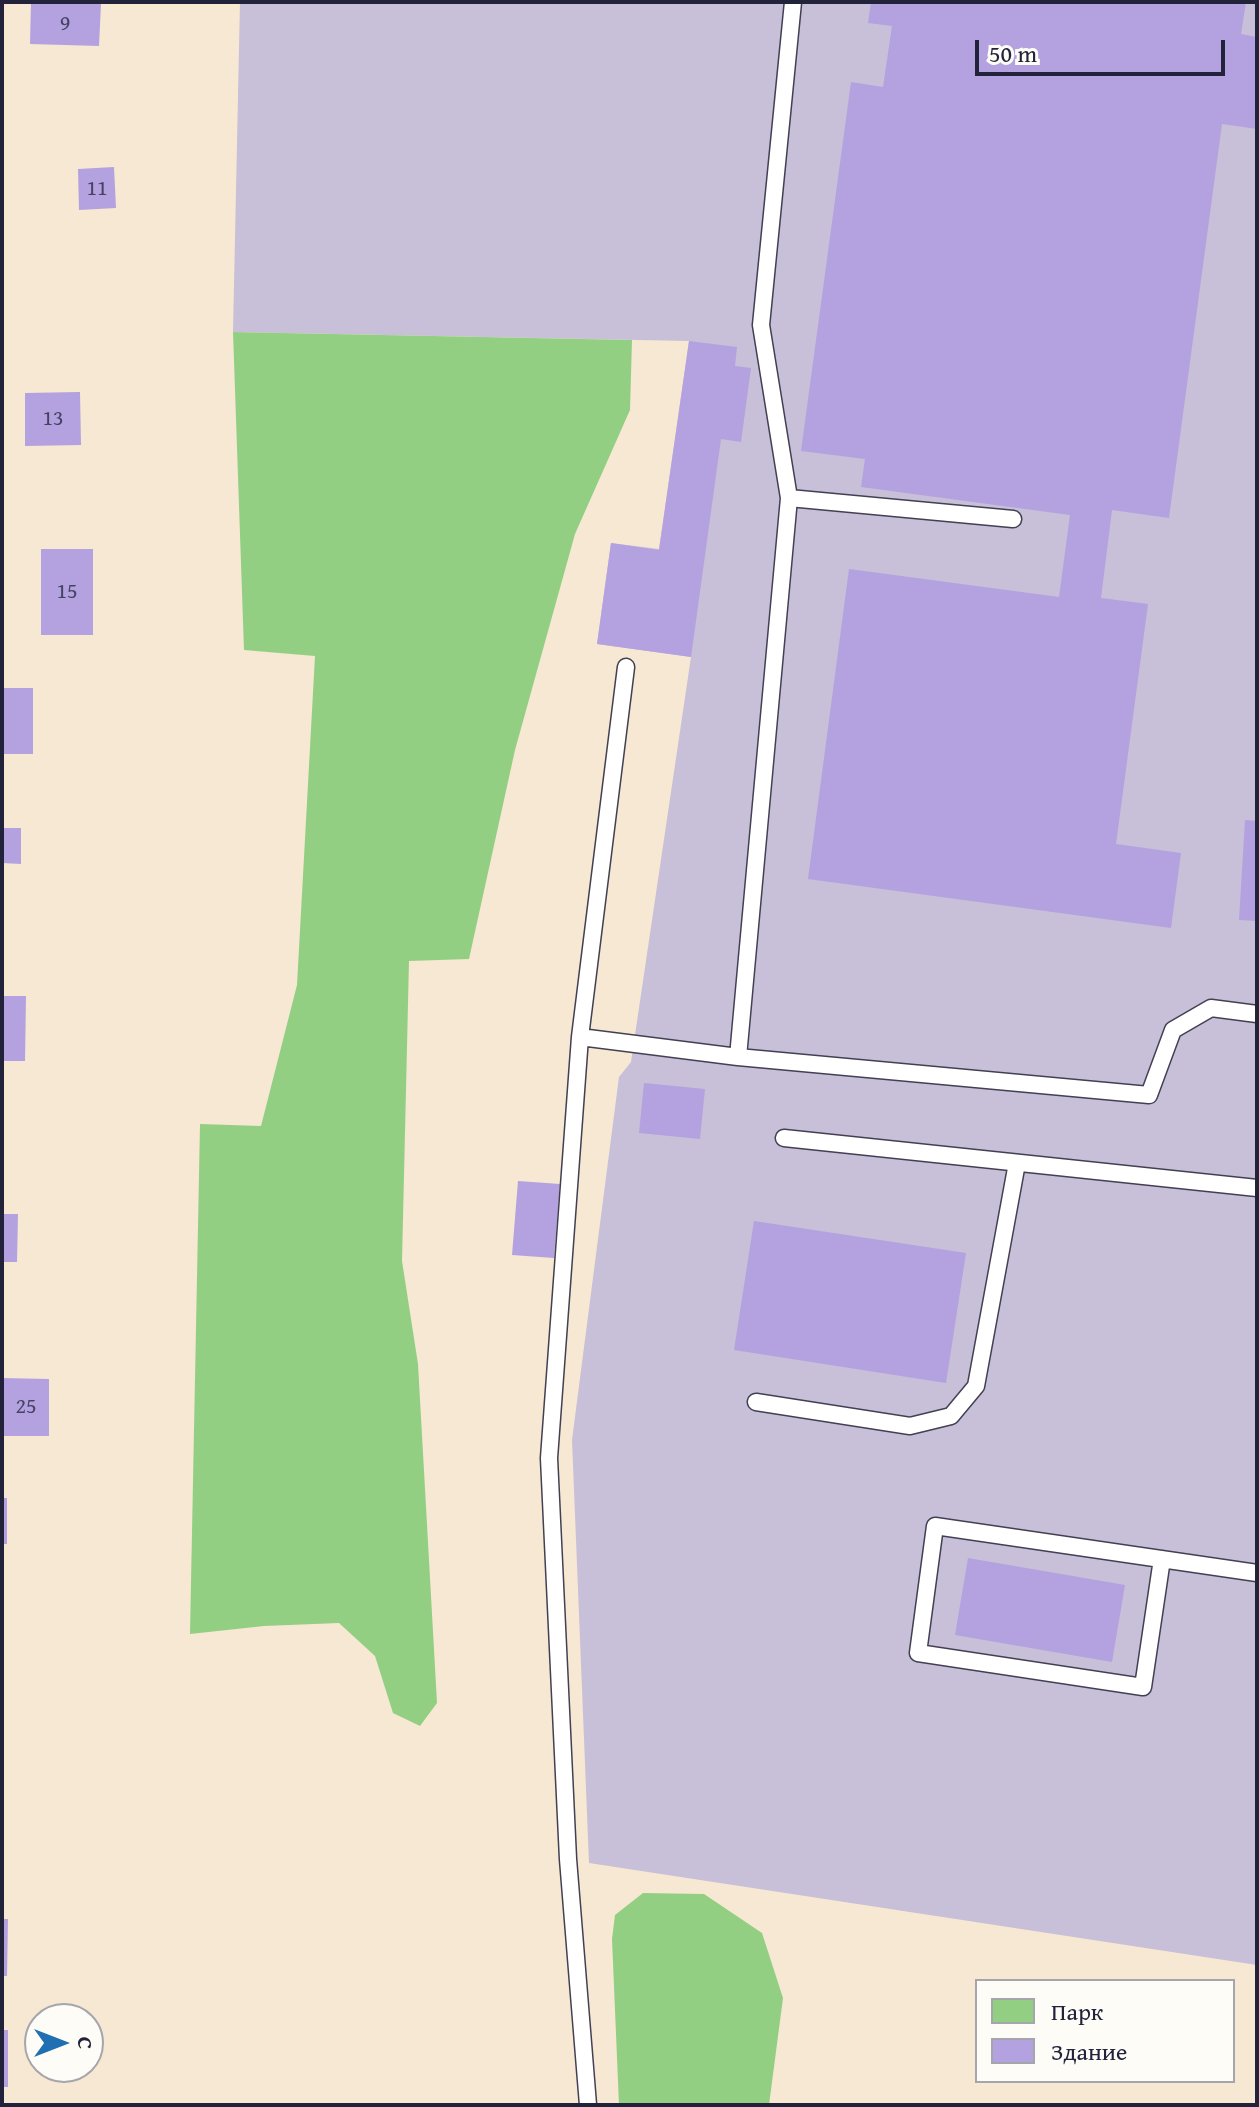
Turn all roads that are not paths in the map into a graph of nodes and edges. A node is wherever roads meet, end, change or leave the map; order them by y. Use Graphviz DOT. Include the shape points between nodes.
graph roads {
  1 [pos="793,2"];
  2 [pos="789,498"];
  3 [pos="1013,519"];
  4 [pos="626,667"];
  5 [pos="1257,1014"];
  6 [pos="580,1037"];
  7 [pos="738,1057"];
  8 [pos="784,1138"];
  9 [pos="1017,1163"];
  10 [pos="1257,1188"];
  11 [pos="756,1402"];
  12 [pos="1162,1559"];
  13 [pos="1257,1573"];
  14 [pos="588,2105"];
  1 -- 2 [label="lane" via="761,325"];
  2 -- 3 [label="lane"];
  2 -- 7 [label="lane"];
  4 -- 6 [label="lane"];
  5 -- 7 [label="lane" via="1211,1008 1173,1030 1149,1095"];
  6 -- 7 [label="lane"];
  6 -- 14 [label="lane" via="549,1458 568,1859"];
  8 -- 9 [label="lane"];
  9 -- 10 [label="lane"];
  9 -- 11 [label="lane" via="976,1386 951,1416 910,1426"];
  12 -- 12 [label="lane" via="935,1526 918,1653 1143,1687"];
  12 -- 13 [label="lane"];
}
